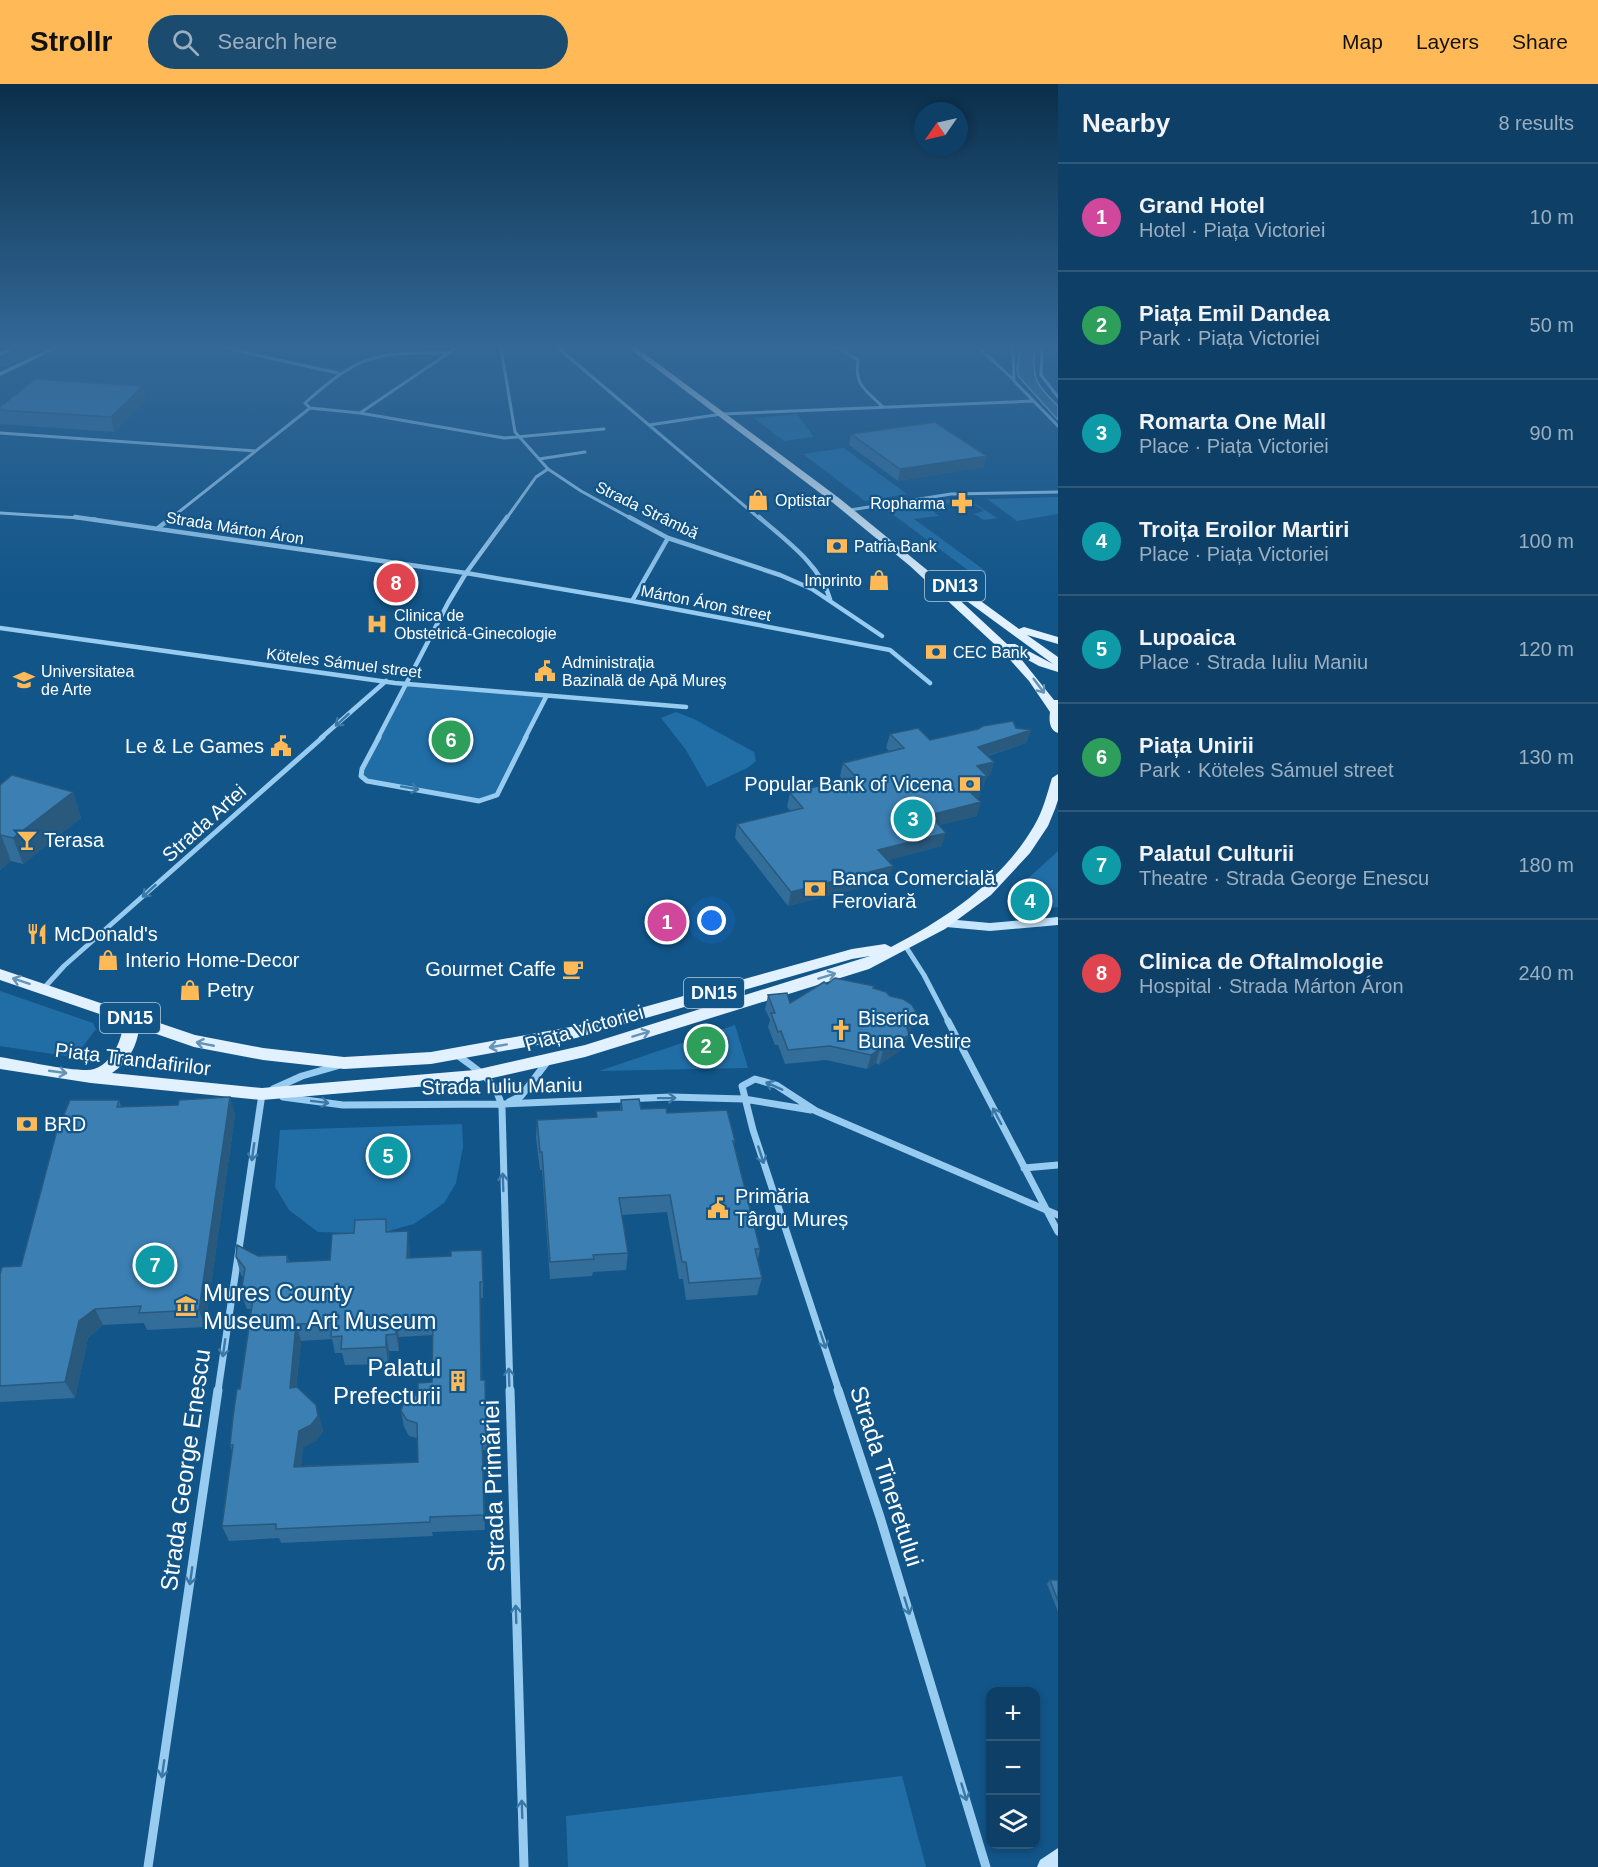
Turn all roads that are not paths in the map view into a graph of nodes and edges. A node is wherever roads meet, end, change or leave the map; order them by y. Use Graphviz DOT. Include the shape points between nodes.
graph roads {
  1 [pos="281,431"];
  2 [pos="465,431"];
  3 [pos="517,431"];
  4 [pos="580,431"];
  5 [pos="656,431"];
  6 [pos="745,431"];
  7 [pos="0,433"];
  8 [pos="518,437"];
  9 [pos="256,451"];
  10 [pos="585,452"];
  11 [pos="539,459"];
  12 [pos="548,469"];
  13 [pos="1058,492"];
  14 [pos="850,510"];
  15 [pos="0,513"];
  16 [pos="158,528"];
  17 [pos="668,538"];
  18 [pos="904,553"];
  19 [pos="466,573"];
  20 [pos="830,599"];
  21 [pos="632,601"];
  22 [pos="1004,620"];
  23 [pos="0,628"];
  24 [pos="992,632"];
  25 [pos="882,636"];
  26 [pos="1058,641"];
  27 [pos="1058,662"];
  28 [pos="1058,669"];
  29 [pos="386,681"];
  30 [pos="930,683"];
  31 [pos="406,684"];
  32 [pos="546,697"];
  33 [pos="1057,705"];
  34 [pos="686,707"];
  35 [pos="1058,729"];
  36 [pos="1058,778"];
  37 [pos="1058,921"];
  38 [pos="946,923"];
  39 [pos="906,947"];
  40 [pos="0,974"];
  41 [pos="44,988"];
  42 [pos="131,1019"];
  43 [pos="263,1054"];
  44 [pos="455,1054"];
  45 [pos="547,1062"];
  46 [pos="0,1063"];
  47 [pos="344,1064"];
  48 [pos="484,1075"];
  49 [pos="91,1077"];
  50 [pos="262,1094"];
  51 [pos="744,1099"];
  52 [pos="503,1104"];
  53 [pos="816,1111"];
  54 [pos="1058,1165"];
  55 [pos="1024,1168"];
  56 [pos="1046,1209"];
  57 [pos="1058,1215"];
  58 [pos="1058,1232"];
  59 [pos="1058,1858"];
  60 [pos="148,1867"];
  61 [pos="524,1867"];
  62 [pos="986,1867"];
  63 [pos="1047,1867"];
  1 -- 9 [label="street"];
  2 -- 8 [label="street"];
  3 -- 8 [label="street"];
  4 -- 8 [label="street"];
  5 -- 20 [label="street, Strada Strâmbă" via="811,564"];
  6 -- 14 [label="main road, DN13"];
  7 -- 9 [label="street"];
  8 -- 11 [label="street, Strada Strâmbă"];
  9 -- 16 [label="street"];
  10 -- 11 [label="street"];
  11 -- 12 [label="street, Strada Strâmbă"];
  12 -- 17 [label="street, Strada Strâmbă" via="580,491"];
  12 -- 19 [label="street" via="536,477"];
  13 -- 14 [label="street" via="932,496"];
  14 -- 18 [label="main road, DN13"];
  15 -- 16 [label="street, Strada Márton Áron" via="93,518"];
  16 -- 19 [label="street, Strada Márton Áron"];
  17 -- 20 [label="street, Strada Strâmbă" via="780,575"];
  17 -- 21 [label="street"];
  18 -- 22 [label="main road, DN13"];
  18 -- 24 [label="main road, DN13"];
  19 -- 21 [label="street, Márton Áron street"];
  19 -- 31 [label="street"];
  20 -- 25 [label="street, Strada Strâmbă"];
  21 -- 30 [label="street, Márton Áron street" via="890,650"];
  22 -- 26 [label="main road"];
  22 -- 27 [label="main road"];
  23 -- 29 [label="street, Köteles Sámuel street"];
  24 -- 28 [label="main road" via="1020,652"];
  24 -- 33 [label="main road, DN13, one-way"];
  29 -- 31 [label="street, Köteles Sámuel street"];
  29 -- 41 [label="street, Strada Artei, one-way"];
  31 -- 32 [label="street, Köteles Sámuel street"];
  31 -- 32 [label="street, one-way" via="361,776 367,781 479,801 497,795"];
  32 -- 34 [label="street, Köteles Sámuel street"];
  33 -- 35 [label="main road"];
  36 -- 38 [label="main road, Piața Victoriei / DN15" via="1042,824 1023,852"];
  37 -- 38 [label="street" via="990,927"];
  38 -- 39 [label="main road, Piața Victoriei / DN15"];
  39 -- 44 [label="main road, Piața Victoriei / DN15, one-way" via="852,954 576,1032"];
  45 -- 39 [label="main road, Piața Victoriei, one-way" via="852,968"];
  55 -- 39 [label="street, one-way"];
  41 -- 40 [label="main road, Piața Trandafirilor / DN15, one-way"];
  41 -- 42 [label="main road, Piața Trandafirilor / DN15"];
  43 -- 42 [label="main road, Piața Trandafirilor / DN15, one-way" via="194,1041"];
  42 -- 49 [label="main road" via="132,1035 124,1052 106,1070"];
  43 -- 47 [label="main road, Piața Victoriei / DN15"];
  44 -- 47 [label="main road, Piața Victoriei / DN15"];
  44 -- 48 [label="street"];
  45 -- 48 [label="main road, Piața Victoriei"];
  45 -- 52 [label="street" via="521,1096"];
  46 -- 49 [label="main road, Piața Trandafirilor, one-way"];
  47 -- 50 [label="street" via="302,1076"];
  48 -- 50 [label="main road, Piața Victoriei"];
  48 -- 52 [label="street" via="494,1083"];
  49 -- 50 [label="main road, Piața Trandafirilor"];
  50 -- 52 [label="street, Strada Iuliu Maniu, one-way" via="344,1105"];
  50 -- 60 [label="street, Strada George Enescu, one-way"];
  52 -- 51 [label="street, Strada Iuliu Maniu, one-way" via="671,1097"];
  51 -- 53 [label="street, Strada Iuliu Maniu"];
  53 -- 51 [label="street, Strada Iuliu Maniu, one-way" via="776,1085 755,1079 742,1086"];
  51 -- 62 [label="street, Strada Tineretului, one-way" via="873,1495"];
  61 -- 52 [label="street, Strada Primăriei, one-way"];
  53 -- 56 [label="street, Strada Iuliu Maniu"];
  54 -- 55 [label="street"];
  55 -- 56 [label="street"];
  56 -- 57 [label="street, Strada Iuliu Maniu"];
  56 -- 58 [label="street"];
  59 -- 63 [label="street"];
}
